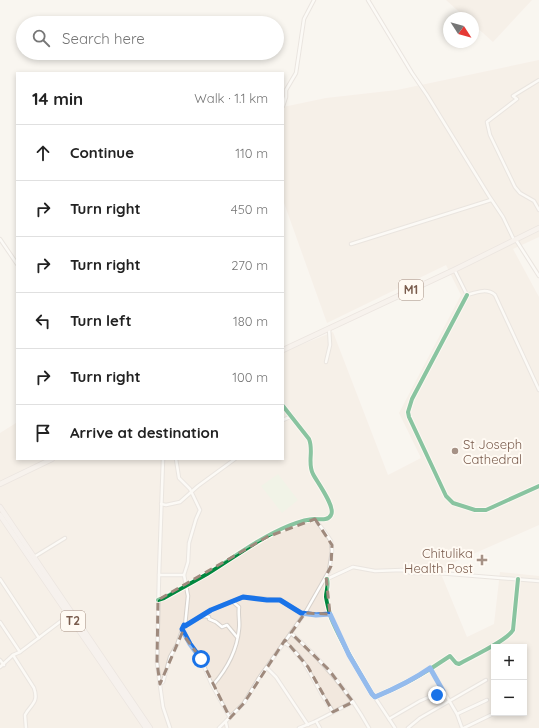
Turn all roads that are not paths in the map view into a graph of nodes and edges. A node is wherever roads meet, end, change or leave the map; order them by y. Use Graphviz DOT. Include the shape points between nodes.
graph roads {
  1 [pos="314,0"];
  2 [pos="368,0"];
  3 [pos="539,80"];
  4 [pos="284,103"];
  5 [pos="491,200"];
  6 [pos="539,210"];
  7 [pos="539,228"];
  8 [pos="0,240"];
  9 [pos="515,240"];
  10 [pos="351,244"];
  11 [pos="16,263"];
  12 [pos="454,270"];
  13 [pos="539,276"];
  14 [pos="467,295"];
  15 [pos="329,328"];
  16 [pos="284,350"];
  17 [pos="326,362"];
  18 [pos="539,390"];
  19 [pos="284,407"];
  20 [pos="292,416"];
  21 [pos="284,420"];
  22 [pos="50,460"];
  23 [pos="163,460"];
  24 [pos="176,460"];
  25 [pos="235,460"];
  26 [pos="0,484"];
  27 [pos="539,486"];
  28 [pos="191,492"];
  29 [pos="161,504"];
  30 [pos="0,508"];
  31 [pos="0,515"];
  32 [pos="315,519"];
  33 [pos="65,538"];
  34 [pos="34,558"];
  35 [pos="184,575"];
  36 [pos="158,576"];
  37 [pos="326,578"];
  38 [pos="0,579"];
  39 [pos="518,580"];
  40 [pos="539,581"];
  41 [pos="186,585"];
  42 [pos="158,600"];
  43 [pos="234,602"];
  44 [pos="305,613"];
  45 [pos="330,614"];
  46 [pos="69,615"];
  47 [pos="197,618"];
  48 [pos="0,622"];
  49 [pos="185,626"];
  50 [pos="182,629"];
  51 [pos="291,633"];
  52 [pos="237,637"];
  53 [pos="39,638"];
  54 [pos="284,642"];
  55 [pos="20,652"];
  56 [pos="13,655"];
  57 [pos="0,660"];
  58 [pos="4,665"];
  59 [pos="0,667"];
  60 [pos="267,668"];
  61 [pos="430,668"];
  62 [pos="486,680"];
  63 [pos="160,684"];
  64 [pos="213,685"];
  65 [pos="443,691"];
  66 [pos="374,696"];
  67 [pos="449,700"];
  68 [pos="487,700"];
  69 [pos="352,702"];
  70 [pos="333,712"];
  71 [pos="457,714"];
  72 [pos="491,715"];
  73 [pos="230,718"];
  74 [pos="389,719"];
  75 [pos="316,721"];
  76 [pos="226,722"];
  77 [pos="308,725"];
  78 [pos="26,728"];
  79 [pos="146,728"];
  80 [pos="150,728"];
  81 [pos="170,728"];
  82 [pos="219,728"];
  83 [pos="227,728"];
  84 [pos="299,728"];
  85 [pos="320,728"];
  86 [pos="369,728"];
  87 [pos="394,728"];
  88 [pos="408,728"];
  89 [pos="463,728"];
  1 -- 4 [label="street" via="304,19 297,70 286,90"];
  2 -- 5 [label="street"];
  3 -- 6 [label="street" via="514,96 517,99 487,122 490,135 515,186 520,193 534,201"];
  5 -- 9 [label="street"];
  5 -- 10 [label="street"];
  7 -- 9 [label="main road, M1"];
  8 -- 11 [label="street"];
  9 -- 12 [label="main road, M1"];
  9 -- 13 [label="street"];
  12 -- 14 [label="street"];
  12 -- 15 [label="main road, M1"];
  14 -- 18 [label="street" via="486,290 495,295"];
  14 -- 27 [label="street" via="412,399 409,417 446,496 453,503 475,510 486,510"];
  15 -- 16 [label="main road, M1"];
  15 -- 17 [label="street" via="330,345"];
  19 -- 20 [label="street"];
  20 -- 21 [label="street"];
  20 -- 32 [label="street" via="309,439 310,468 332,509 328,518"];
  22 -- 26 [label="main road"];
  23 -- 29 [label="street"];
  24 -- 28 [label="street" via="179,478"];
  25 -- 28 [label="street"];
  28 -- 29 [label="street" via="180,502"];
  28 -- 35 [label="street" via="200,510 189,543"];
  29 -- 36 [label="street"];
  30 -- 34 [label="highway, T2"];
  31 -- 46 [label="highway, T2"];
  32 -- 37 [label="street" via="328,535 332,545 331,566"];
  32 -- 41 [label="street" via="288,526 267,536"];
  33 -- 34 [label="street"];
  34 -- 80 [label="highway, T2"];
  35 -- 36 [label="street"];
  35 -- 41 [label="street"];
  36 -- 42 [label="street"];
  37 -- 39 [label="street" via="353,567 376,571 402,570 412,573"];
  37 -- 44 [label="street"];
  37 -- 45 [label="street" via="329,584 326,596"];
  38 -- 53 [label="street"];
  39 -- 40 [label="street"];
  39 -- 61 [label="street" via="512,632 459,664 451,656"];
  41 -- 42 [label="street"];
  41 -- 49 [label="street" via="188,598"];
  42 -- 63 [label="street" via="157,663"];
  43 -- 44 [label="street" via="239,598 249,597 280,600 298,612"];
  43 -- 47 [label="street"];
  43 -- 52 [label="street" via="239,607"];
  44 -- 45 [label="street"];
  44 -- 51 [label="street"];
  45 -- 66 [label="street" via="349,655"];
  46 -- 53 [label="street"];
  46 -- 79 [label="highway, T2"];
  47 -- 49 [label="street"];
  47 -- 52 [label="street" via="205,616 222,627 227,625"];
  48 -- 55 [label="street"];
  49 -- 50 [label="street"];
  50 -- 63 [label="street" via="163,682"];
  50 -- 64 [label="street" via="201,659"];
  51 -- 54 [label="street"];
  51 -- 69 [label="street" via="329,670"];
  52 -- 64 [label="street" via="232,657"];
  53 -- 55 [label="street"];
  54 -- 60 [label="street"];
  54 -- 70 [label="street" via="308,667"];
  55 -- 56 [label="street"];
  56 -- 58 [label="street"];
  56 -- 78 [label="street" via="36,693 36,700 25,715"];
  57 -- 58 [label="street"];
  58 -- 59 [label="street"];
  60 -- 73 [label="street" via="244,703"];
  60 -- 77 [label="street"];
  61 -- 65 [label="street"];
  61 -- 66 [label="street" via="392,690"];
  62 -- 67 [label="street"];
  63 -- 81 [label="street"];
  64 -- 73 [label="street"];
  65 -- 67 [label="street"];
  65 -- 74 [label="street"];
  66 -- 74 [label="street"];
  67 -- 71 [label="street"];
  67 -- 88 [label="street" via="416,720"];
  68 -- 71 [label="street"];
  69 -- 70 [label="street"];
  69 -- 86 [label="street"];
  70 -- 75 [label="street"];
  71 -- 89 [label="street"];
  72 -- 89 [label="street"];
  73 -- 76 [label="street"];
  74 -- 87 [label="street"];
  75 -- 77 [label="street"];
  75 -- 85 [label="street"];
  76 -- 82 [label="street"];
  76 -- 83 [label="street"];
  77 -- 84 [label="street"];
}
